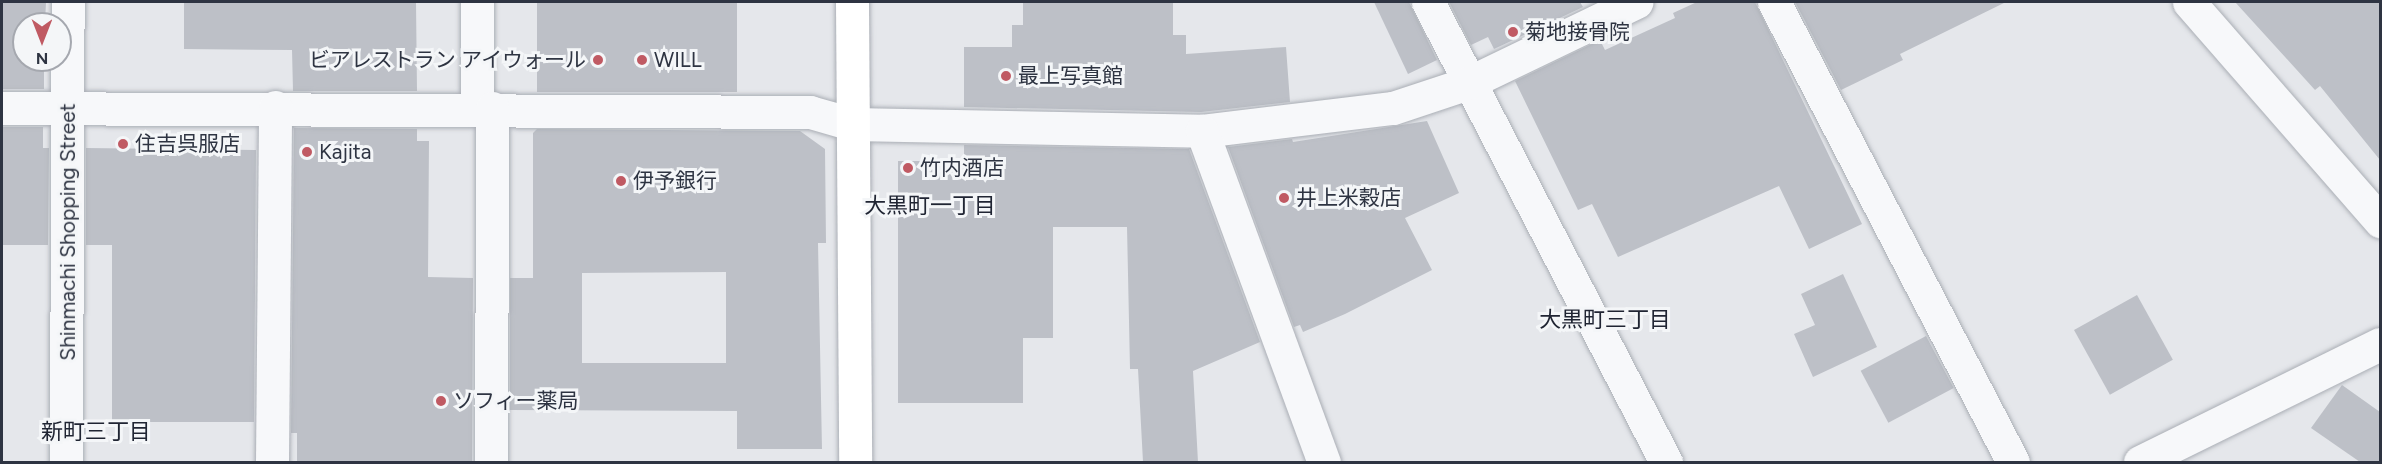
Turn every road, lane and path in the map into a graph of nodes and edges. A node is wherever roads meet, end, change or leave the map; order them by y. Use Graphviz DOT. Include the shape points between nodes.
graph roads {
  1 [pos="68,2"];
  2 [pos="477,2"];
  3 [pos="852,2"];
  4 [pos="1428,2"];
  5 [pos="1636,2"];
  6 [pos="1774,2"];
  7 [pos="2189,2"];
  8 [pos="1468,83"];
  9 [pos="275,107"];
  10 [pos="2,108"];
  11 [pos="485,108"];
  12 [pos="69,110"];
  13 [pos="852,124"];
  14 [pos="1202,131"];
  15 [pos="2380,221"];
  16 [pos="2380,344"];
  17 [pos="66,462"];
  18 [pos="272,462"];
  19 [pos="491,462"];
  20 [pos="855,462"];
  21 [pos="1324,462"];
  22 [pos="1666,462"];
  23 [pos="2013,462"];
  24 [pos="2140,462"];
  1 -- 12 [label="street, Shinmachi Shopping Street"];
  2 -- 11 [label="street"];
  3 -- 13 [label="street"];
  4 -- 8 [label="street"];
  5 -- 8 [label="street"];
  6 -- 23 [label="street"];
  7 -- 15 [label="street"];
  8 -- 14 [label="street" via="1393,108"];
  8 -- 22 [label="street"];
  9 -- 11 [label="street"];
  9 -- 12 [label="street"];
  9 -- 18 [label="street"];
  10 -- 12 [label="street"];
  11 -- 13 [label="street" via="810,112"];
  11 -- 19 [label="street"];
  12 -- 17 [label="street, Shinmachi Shopping Street"];
  13 -- 14 [label="street"];
  13 -- 20 [label="street"];
  14 -- 21 [label="street"];
  16 -- 24 [label="street"];
}
